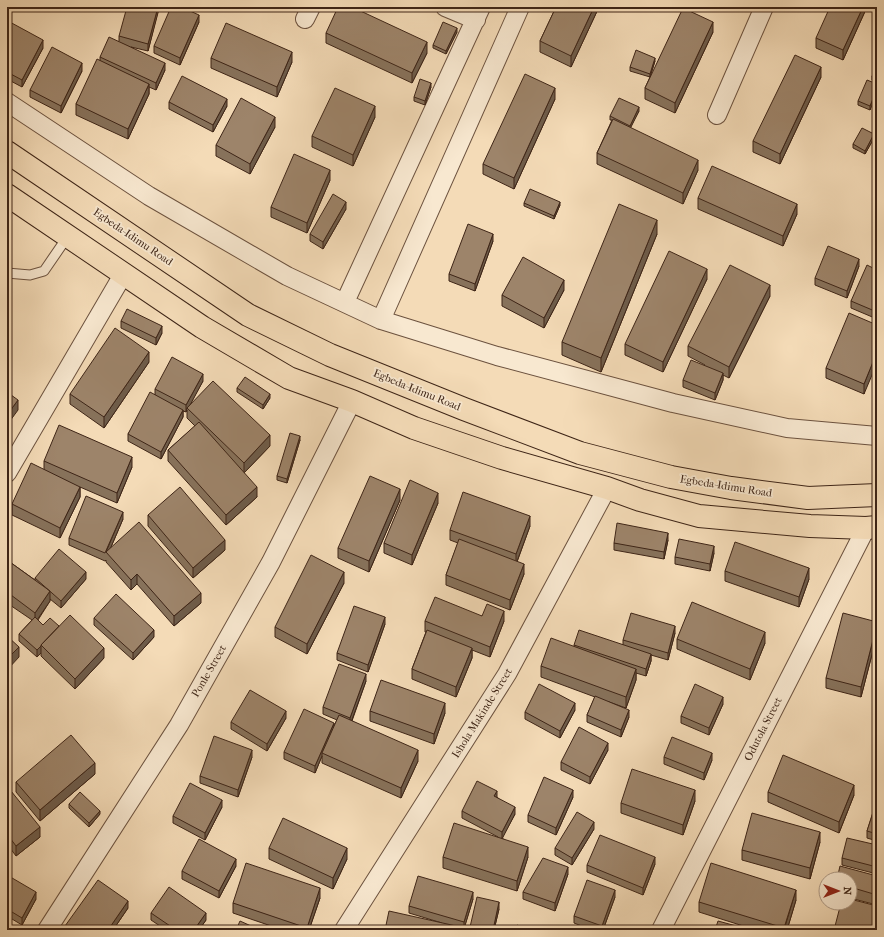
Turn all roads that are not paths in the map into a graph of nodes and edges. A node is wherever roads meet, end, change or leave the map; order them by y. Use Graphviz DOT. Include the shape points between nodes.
graph roads {
  1 [pos="445,7"];
  2 [pos="520,7"];
  3 [pos="764,7"];
  4 [pos="479,13"];
  5 [pos="7,102"];
  6 [pos="717,115"];
  7 [pos="7,152"];
  8 [pos="7,195"];
  9 [pos="68,236"];
  10 [pos="7,273"];
  11 [pos="124,273"];
  12 [pos="345,302"];
  13 [pos="381,320"];
  14 [pos="352,401"];
  15 [pos="877,436"];
  16 [pos="7,473"];
  17 [pos="607,488"];
  18 [pos="877,495"];
  19 [pos="872,527"];
  20 [pos="47,930"];
  21 [pos="344,930"];
  22 [pos="661,930"];
  1 -- 4 [label="street"];
  2 -- 13 [label="street"];
  3 -- 6 [label="street"];
  4 -- 12 [label="street"];
  5 -- 12 [label="street" via="149,196 286,276"];
  7 -- 18 [label="main road, Egbeda-Idimu Road" via="248,315 330,355 464,409 580,453 671,477 808,498"];
  8 -- 9 [label="main road"];
  9 -- 10 [label="lane" via="44,271 30,275"];
  9 -- 11 [label="main road"];
  11 -- 14 [label="main road" via="202,327 289,378"];
  11 -- 16 [label="street"];
  12 -- 13 [label="street"];
  13 -- 15 [label="street" via="497,356 673,403 787,428"];
  14 -- 17 [label="main road" via="414,428 502,458"];
  14 -- 20 [label="street, Ponle Street" via="271,562 179,725"];
  17 -- 19 [label="main road" via="699,516 810,526"];
  17 -- 21 [label="street, Ishola Makinde Street" via="507,674"];
  19 -- 22 [label="street, Odutola Street"];
}
